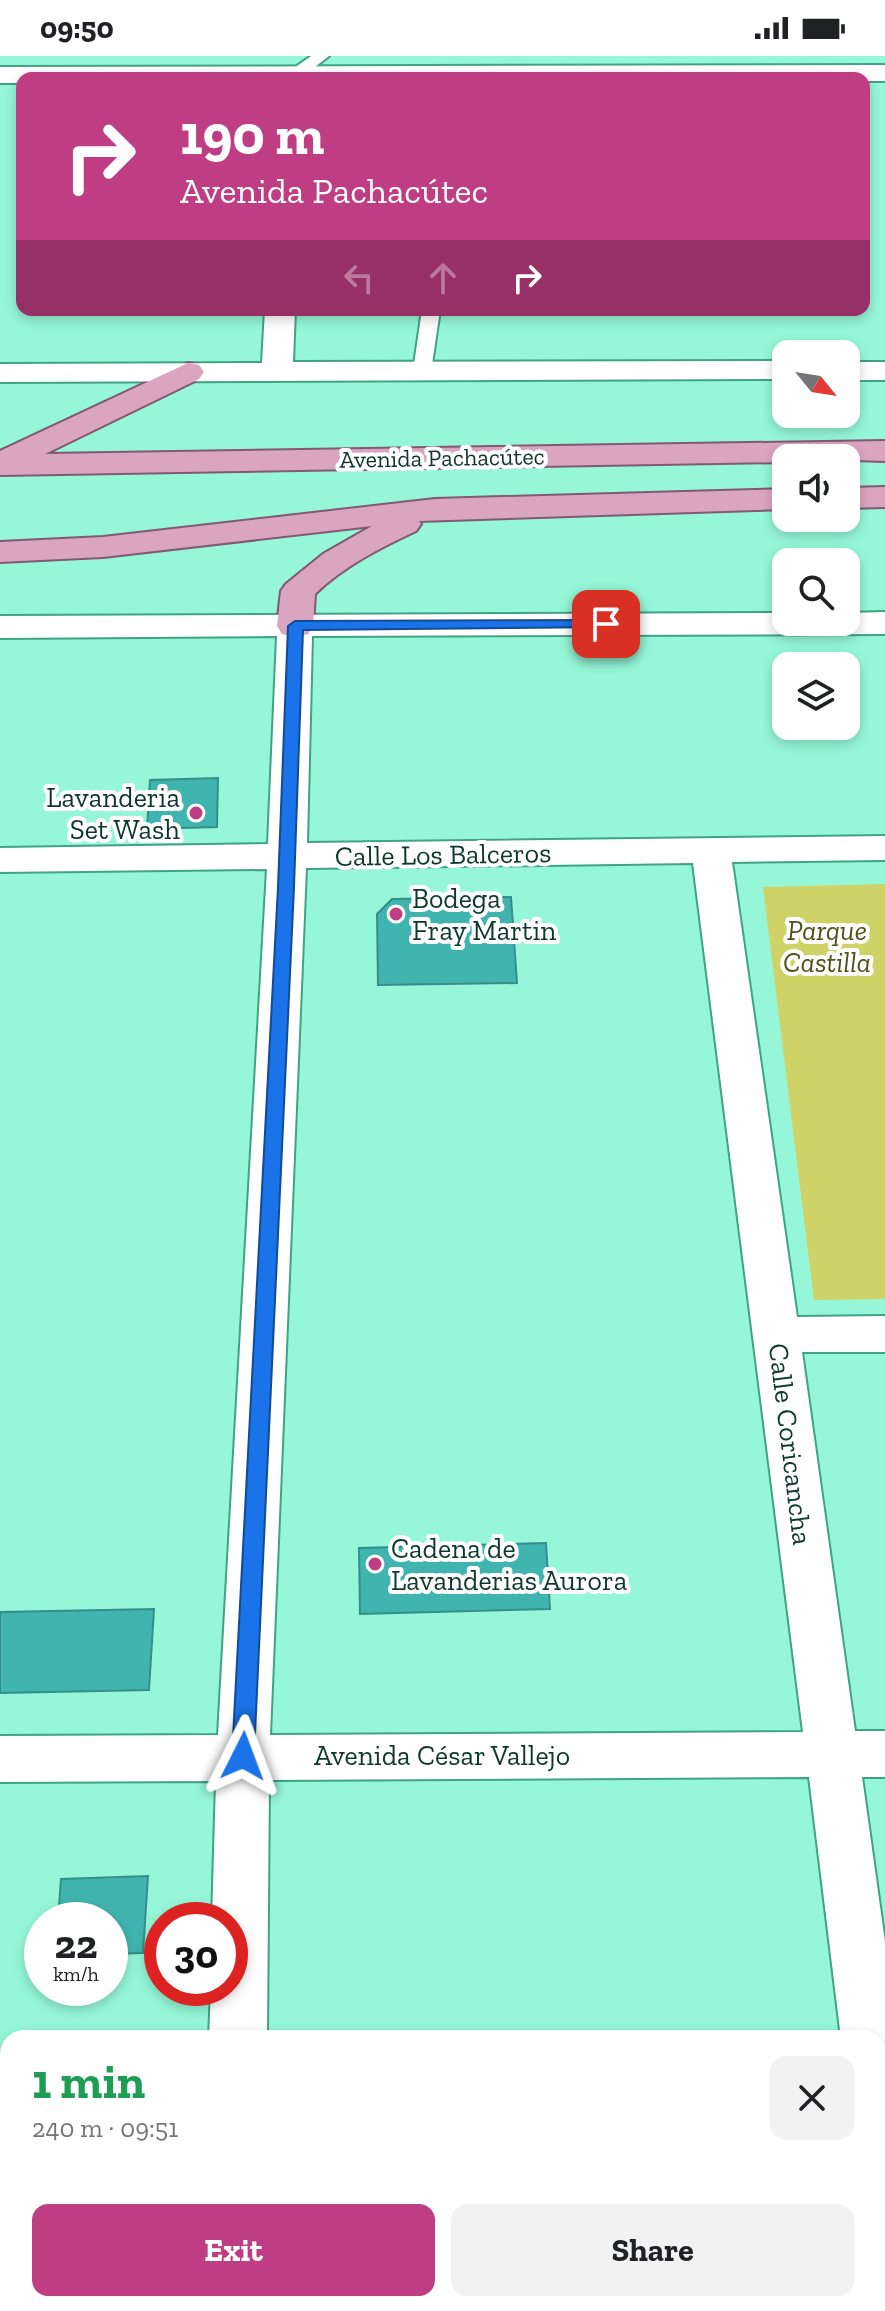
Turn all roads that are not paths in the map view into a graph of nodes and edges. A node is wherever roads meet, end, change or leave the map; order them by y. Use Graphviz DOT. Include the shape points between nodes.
graph roads {
  1 [pos="272,56"];
  2 [pos="321,56"];
  3 [pos="290,72"];
  4 [pos="300,72"];
  5 [pos="280,316"];
  6 [pos="430,316"];
  7 [pos="772,370"];
  8 [pos="422,371"];
  9 [pos="860,371"];
  10 [pos="885,371"];
  11 [pos="188,372"];
  12 [pos="277,372"];
  13 [pos="0,373"];
  14 [pos="885,451"];
  15 [pos="0,465"];
  16 [pos="885,497"];
  17 [pos="860,498"];
  18 [pos="772,499"];
  19 [pos="435,509"];
  20 [pos="0,552"];
  21 [pos="885,623"];
  22 [pos="295,626"];
  23 [pos="0,627"];
  24 [pos="885,848"];
  25 [pos="711,850"];
  26 [pos="287,856"];
  27 [pos="0,860"];
  28 [pos="885,1334"];
  29 [pos="777,1335"];
  30 [pos="831,1754"];
  31 [pos="885,1754"];
  32 [pos="243,1756"];
  33 [pos="0,1759"];
  34 [pos="238,2030"];
  35 [pos="869,2030"];
  1 -- 3 [label="street"];
  2 -- 4 [label="lane"];
  5 -- 12 [label="street"];
  6 -- 8 [label="lane"];
  7 -- 8 [label="street"];
  8 -- 12 [label="street"];
  9 -- 10 [label="street"];
  11 -- 12 [label="street"];
  11 -- 13 [label="street"];
  11 -- 15 [label="main road"];
  14 -- 15 [label="main road, Avenida Pachacútec"];
  16 -- 17 [label="main road"];
  18 -- 19 [label="main road, Avenida Pachacútec"];
  19 -- 20 [label="main road, Avenida Pachacútec" via="103,547"];
  19 -- 22 [label="main road" via="352,549 312,577 298,591"];
  21 -- 22 [label="street"];
  22 -- 23 [label="street"];
  22 -- 26 [label="street"];
  24 -- 25 [label="street, Calle Los Balceros"];
  25 -- 26 [label="street, Calle Los Balceros"];
  25 -- 29 [label="street, Calle Coricancha"];
  26 -- 27 [label="street, Calle Los Balceros"];
  26 -- 32 [label="street"];
  28 -- 29 [label="street"];
  29 -- 30 [label="street, Calle Coricancha"];
  30 -- 31 [label="street, Avenida César Vallejo"];
  30 -- 32 [label="street, Avenida César Vallejo"];
  30 -- 35 [label="street, Calle Coricancha"];
  32 -- 33 [label="street, Avenida César Vallejo"];
  32 -- 34 [label="street"];
}
